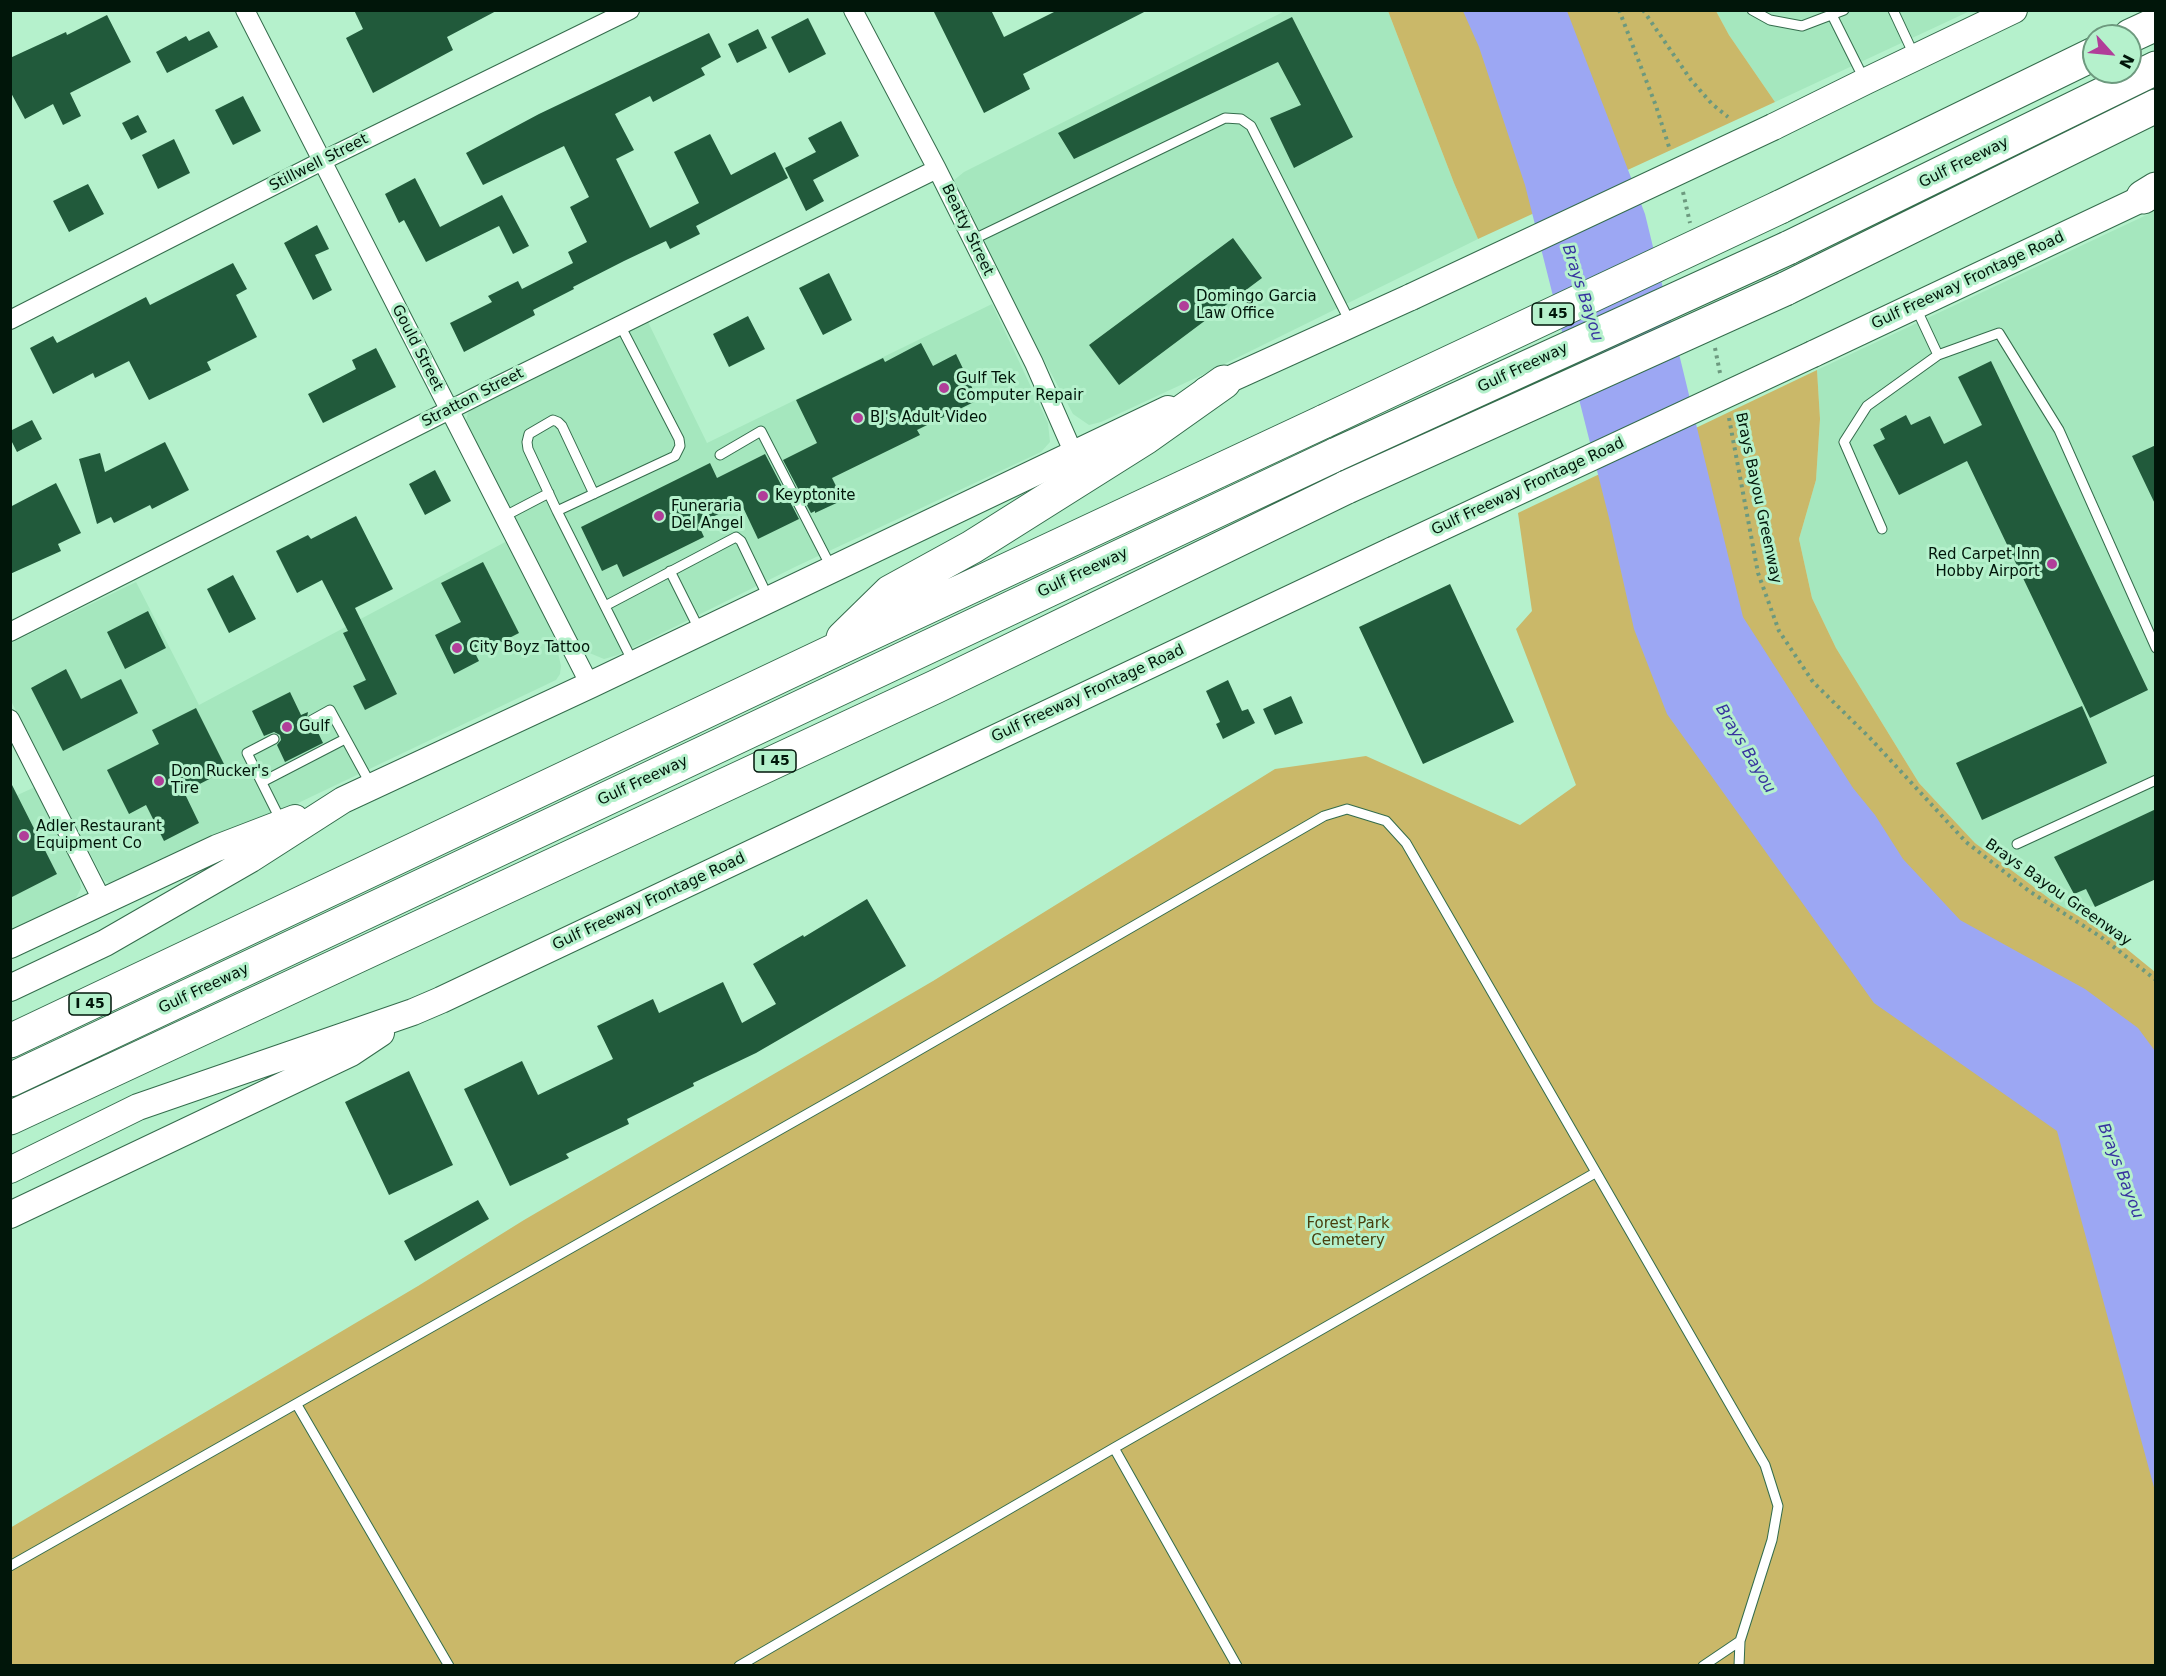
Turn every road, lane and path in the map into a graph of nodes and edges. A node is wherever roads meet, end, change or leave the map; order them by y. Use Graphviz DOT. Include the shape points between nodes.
graph roads {
  1 [pos="245,10"];
  2 [pos="630,10"];
  3 [pos="853,10"];
  4 [pos="1619,10"];
  5 [pos="1643,10"];
  6 [pos="1752,10"];
  7 [pos="1844,10"];
  8 [pos="1893,10"];
  9 [pos="2014,10"];
  10 [pos="1831,13"];
  11 [pos="2156,24"];
  12 [pos="2142,30"];
  13 [pos="1915,57"];
  14 [pos="2082,60"];
  15 [pos="2156,68"];
  16 [pos="1866,81"];
  17 [pos="2156,106"];
  18 [pos="1728,117"];
  19 [pos="1673,159"];
  20 [pos="322,161"];
  21 [pos="937,169"];
  22 [pos="1682,190"];
  23 [pos="2151,193"];
  24 [pos="1690,224"];
  25 [pos="972,240"];
  26 [pos="1915,306"];
  27 [pos="10,320"];
  28 [pos="1351,324"];
  29 [pos="620,325"];
  30 [pos="1714,340"];
  31 [pos="1938,355"];
  32 [pos="1721,375"];
  33 [pos="1224,382"];
  34 [pos="1728,410"];
  35 [pos="449,411"];
  36 [pos="1074,454"];
  37 [pos="720,455"];
  38 [pos="549,493"];
  39 [pos="594,494"];
  40 [pos="557,512"];
  41 [pos="505,516"];
  42 [pos="1882,530"];
  43 [pos="832,570"];
  44 [pos="670,571"];
  45 [pos="770,599"];
  46 [pos="605,606"];
  47 [pos="700,632"];
  48 [pos="10,633"];
  49 [pos="2156,648"];
  50 [pos="829,653"];
  51 [pos="634,664"];
  52 [pos="590,685"];
  53 [pos="10,719"];
  54 [pos="312,720"];
  55 [pos="274,739"];
  56 [pos="345,739"];
  57 [pos="2156,780"];
  58 [pos="262,782"];
  59 [pos="373,787"];
  60 [pos="343,800"];
  61 [pos="282,823"];
  62 [pos="2017,844"];
  63 [pos="104,902"];
  64 [pos="10,945"];
  65 [pos="2156,980"];
  66 [pos="10,988"];
  67 [pos="413,1012"];
  68 [pos="10,1041"];
  69 [pos="10,1080"];
  70 [pos="16,1117"];
  71 [pos="10,1170"];
  72 [pos="1595,1173"];
  73 [pos="10,1215"];
  74 [pos="297,1405"];
  75 [pos="1114,1448"];
  76 [pos="10,1566"];
  77 [pos="1740,1641"];
  78 [pos="449,1665"];
  79 [pos="739,1665"];
  80 [pos="1237,1665"];
  81 [pos="1703,1665"];
  82 [pos="1739,1665"];
  1 -- 20 [label="street, Gould Street"];
  2 -- 20 [label="street, Stillwell Street"];
  3 -- 21 [label="street, Beatty Street"];
  4 -- 19 [label="path"];
  5 -- 18 [label="path" via="1691,80"];
  6 -- 10 [label="lane" via="1770,20 1802,26"];
  7 -- 10 [label="lane"];
  8 -- 13 [label="lane"];
  9 -- 13 [label="main road"];
  10 -- 16 [label="lane"];
  11 -- 12 [label="highway"];
  13 -- 16 [label="main road"];
  14 -- 50 [label="highway, I 45, bridge" via="1780,207"];
  15 -- 69 [label="highway, Gulf Freeway, bridge" via="1788,248 1337,454"];
  16 -- 28 [label="main road, bridge"];
  17 -- 70 [label="highway, I 45, bridge" via="1785,289 1347,487 935,687"];
  20 -- 27 [label="street, Stillwell Street"];
  20 -- 35 [label="street, Gould Street"];
  21 -- 25 [label="street, Beatty Street"];
  21 -- 29 [label="street, Stratton Street"];
  22 -- 24 [label="path"];
  23 -- 26 [label="main road, Gulf Freeway Frontage Road"];
  25 -- 28 [label="lane" via="1225,117 1240,119 1251,126"];
  25 -- 36 [label="street, Beatty Street" via="1034,363"];
  26 -- 31 [label="lane"];
  26 -- 67 [label="main road, Gulf Freeway Frontage Road, bridge"];
  28 -- 33 [label="main road"];
  29 -- 35 [label="street, Stratton Street"];
  29 -- 39 [label="lane" via="680,446 675,456"];
  30 -- 32 [label="path"];
  31 -- 42 [label="lane" via="1867,406 1844,442"];
  31 -- 49 [label="lane" via="1999,333 2059,430"];
  33 -- 36 [label="main road"];
  33 -- 50 [label="highway" via="1145,438 1003,528 890,592"];
  34 -- 65 [label="path, Brays Bayou Greenway" via="1758,573 1779,631 1813,682 1966,842"];
  35 -- 41 [label="street, Gould Street"];
  35 -- 48 [label="street, Stratton Street"];
  36 -- 43 [label="main road"];
  37 -- 43 [label="lane" via="761,431"];
  38 -- 39 [label="lane" via="527,442 529,434 553,420 562,426"];
  38 -- 40 [label="lane"];
  38 -- 41 [label="lane"];
  39 -- 40 [label="lane"];
  40 -- 46 [label="lane"];
  41 -- 52 [label="street, Gould Street"];
  43 -- 45 [label="main road"];
  44 -- 45 [label="lane" via="736,537"];
  44 -- 46 [label="lane"];
  44 -- 47 [label="lane"];
  45 -- 47 [label="main road"];
  46 -- 51 [label="lane"];
  47 -- 51 [label="main road"];
  50 -- 68 [label="highway, I 45"];
  51 -- 52 [label="main road"];
  52 -- 59 [label="main road"];
  53 -- 63 [label="street"];
  54 -- 56 [label="lane" via="330,710"];
  55 -- 58 [label="lane" via="247,753"];
  56 -- 58 [label="lane"];
  56 -- 59 [label="lane"];
  57 -- 62 [label="lane"];
  58 -- 61 [label="lane"];
  59 -- 60 [label="main road"];
  60 -- 61 [label="main road"];
  60 -- 66 [label="main road" via="251,859 105,943"];
  61 -- 63 [label="main road" via="218,848"];
  63 -- 64 [label="main road"];
  67 -- 71 [label="main road, Gulf Freeway Frontage Road" via="138,1107"];
  67 -- 73 [label="main road" via="351,1053"];
  72 -- 74 [label="lane" via="1406,843 1386,821 1347,809 1324,816"];
  72 -- 75 [label="lane"];
  72 -- 77 [label="lane" via="1765,1465 1778,1506 1772,1540"];
  74 -- 76 [label="lane"];
  74 -- 78 [label="lane"];
  75 -- 79 [label="lane"];
  75 -- 80 [label="lane"];
  77 -- 81 [label="lane"];
  77 -- 82 [label="lane"];
}
